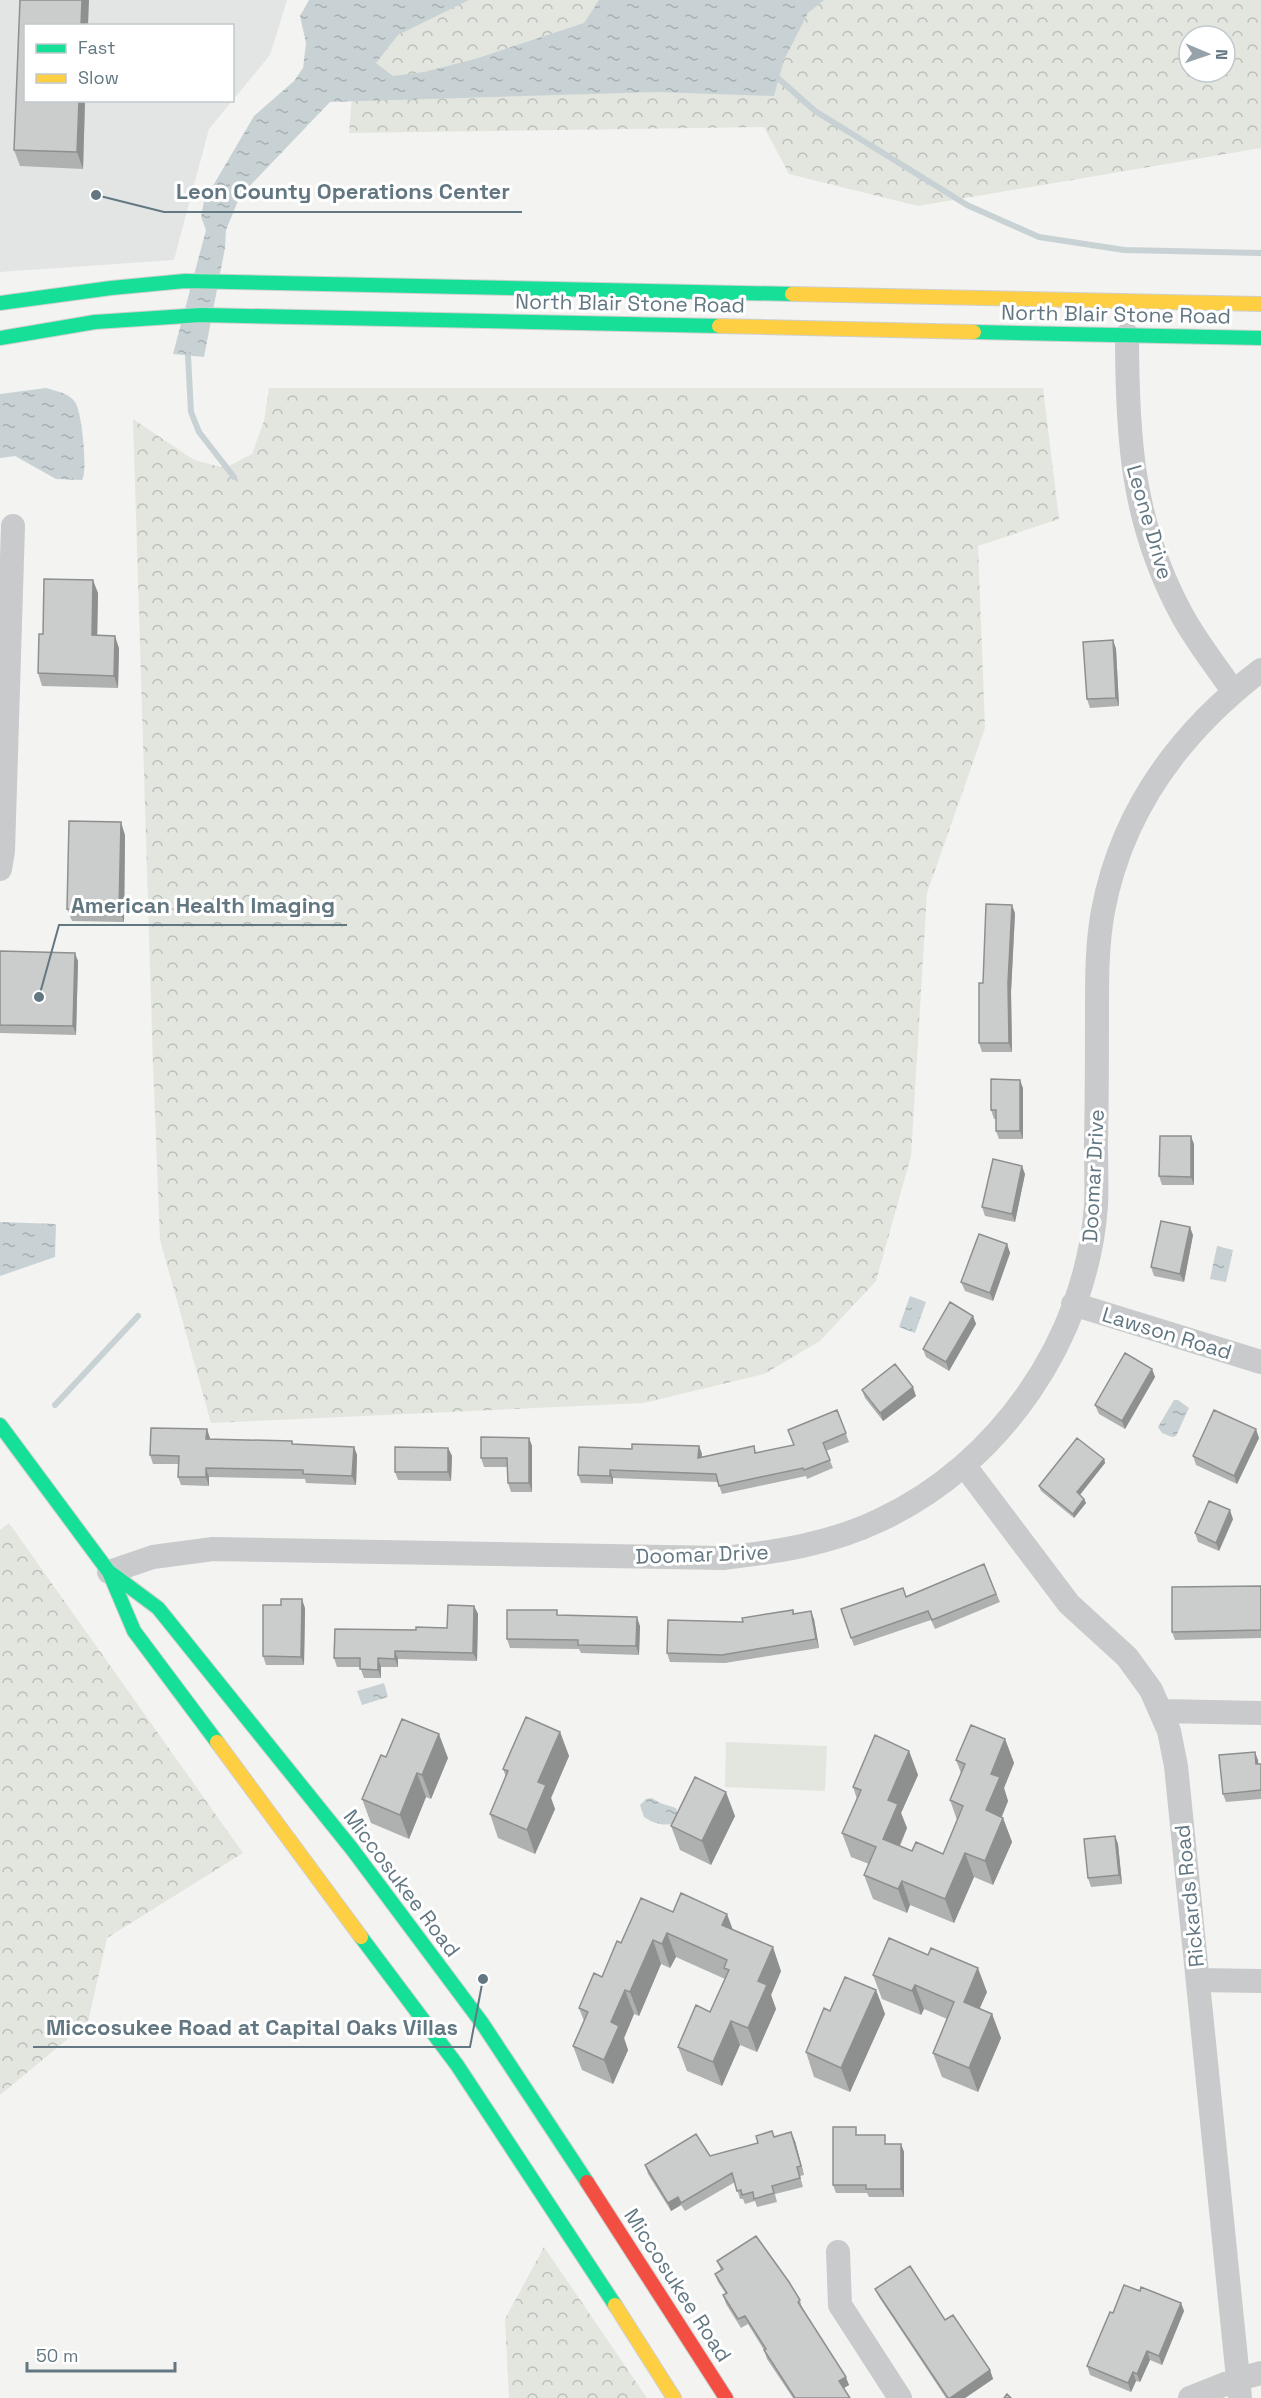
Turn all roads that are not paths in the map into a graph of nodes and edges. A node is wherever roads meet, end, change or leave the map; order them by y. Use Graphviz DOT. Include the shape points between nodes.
graph roads {
  1 [pos="1181,302"];
  2 [pos="0,303"];
  3 [pos="135,303"];
  4 [pos="1261,304"];
  5 [pos="1140,325"];
  6 [pos="0,338"];
  7 [pos="1261,338"];
  8 [pos="13,526"];
  9 [pos="1261,670"];
  10 [pos="1233,691"];
  11 [pos="0,869"];
  12 [pos="1073,1304"];
  13 [pos="1261,1362"];
  14 [pos="0,1425"];
  15 [pos="964,1466"];
  16 [pos="109,1572"];
  17 [pos="1162,1711"];
  18 [pos="1261,1713"];
  19 [pos="1197,1980"];
  20 [pos="1261,1981"];
  21 [pos="838,2252"];
  22 [pos="1261,2373"];
  23 [pos="1239,2389"];
  24 [pos="674,2398"];
  25 [pos="726,2398"];
  26 [pos="900,2398"];
  27 [pos="1190,2398"];
  1 -- 3 [label="main road, North Blair Stone Road" via="185,281"];
  1 -- 4 [label="main road, North Blair Stone Road"];
  1 -- 5 [label="main road"];
  2 -- 3 [label="main road, North Blair Stone Road" via="43,296"];
  3 -- 5 [label="main road, North Blair Stone Road" via="201,315"];
  3 -- 6 [label="main road, North Blair Stone Road" via="96,322"];
  5 -- 7 [label="main road, North Blair Stone Road"];
  5 -- 10 [label="street, Leone Drive" via="1128,415 1138,497 1166,584 1183,617"];
  8 -- 11 [label="street"];
  9 -- 10 [label="street, Doomar Drive"];
  10 -- 12 [label="street, Doomar Drive" via="1191,732 1150,789 1130,827 1103,910 1098,954 1096,1206 1088,1268"];
  12 -- 13 [label="street, Lawson Road"];
  12 -- 15 [label="street, Doomar Drive" via="1056,1347 1027,1396 997,1434"];
  14 -- 16 [label="main road, Miccosukee Road"];
  15 -- 16 [label="street, Doomar Drive" via="933,1491 879,1521 824,1541 777,1552 723,1558 213,1549 153,1557"];
  15 -- 17 [label="street, Rickards Road" via="1069,1604 1127,1658"];
  16 -- 24 [label="main road, Miccosukee Road" via="134,1631 399,1976"];
  16 -- 25 [label="main road, Miccosukee Road" via="158,1608 352,1849 426,1958 495,2043"];
  17 -- 18 [label="street"];
  17 -- 19 [label="street, Rickards Road" via="1176,1766"];
  19 -- 20 [label="street"];
  19 -- 23 [label="street, Rickards Road"];
  21 -- 26 [label="street" via="840,2305"];
  22 -- 23 [label="street"];
  23 -- 27 [label="street"];
}
